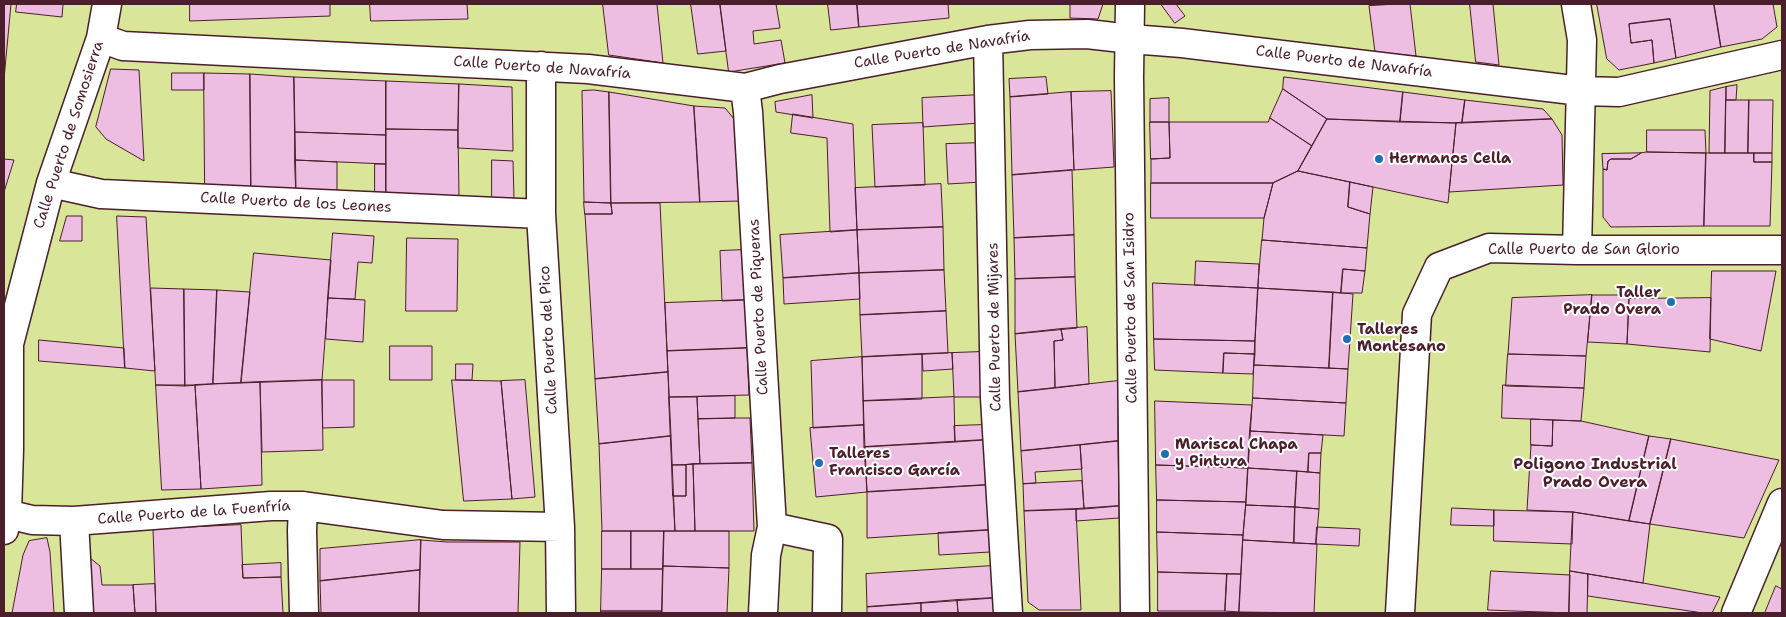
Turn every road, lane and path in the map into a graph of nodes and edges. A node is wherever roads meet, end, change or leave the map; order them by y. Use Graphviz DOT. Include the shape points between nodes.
graph roads {
  1 [pos="107,4"];
  2 [pos="1130,4"];
  3 [pos="1576,4"];
  4 [pos="100,38"];
  5 [pos="1131,39"];
  6 [pos="988,40"];
  7 [pos="1782,55"];
  8 [pos="541,66"];
  9 [pos="745,88"];
  10 [pos="1581,91"];
  11 [pos="51,183"];
  12 [pos="541,214"];
  13 [pos="1577,250"];
  14 [pos="1782,250"];
  15 [pos="6,388"];
  16 [pos="1782,503"];
  17 [pos="303,506"];
  18 [pos="74,521"];
  19 [pos="5,523"];
  20 [pos="560,527"];
  21 [pos="772,527"];
  22 [pos="79,613"];
  23 [pos="304,613"];
  24 [pos="561,613"];
  25 [pos="763,613"];
  26 [pos="827,613"];
  27 [pos="1008,613"];
  28 [pos="1135,613"];
  29 [pos="1400,613"];
  30 [pos="1736,613"];
  1 -- 4 [label="street, Calle Puerto de Somosierra"];
  2 -- 5 [label="street, Calle Puerto de San Isidro"];
  3 -- 10 [label="street" via="1582,40"];
  4 -- 8 [label="street, Calle Puerto de Navafría" via="123,46"];
  4 -- 11 [label="street, Calle Puerto de Somosierra"];
  5 -- 6 [label="street, Calle Puerto de Navafría" via="1087,34"];
  5 -- 10 [label="street, Calle Puerto de Navafría" via="1182,42"];
  5 -- 28 [label="street, Calle Puerto de San Isidro"];
  6 -- 9 [label="street, Calle Puerto de Navafría"];
  6 -- 27 [label="street, Calle Puerto de Mijares" via="995,398"];
  7 -- 10 [label="street, Calle Puerto de Navafría" via="1619,92"];
  8 -- 9 [label="street, Calle Puerto de Navafría"];
  8 -- 12 [label="street, Calle Puerto del Pico"];
  9 -- 21 [label="street, Calle Puerto de Piqueras"];
  10 -- 13 [label="street"];
  11 -- 12 [label="street, Calle Puerto de los Leones" via="101,194"];
  11 -- 15 [label="street, Calle Puerto de Somosierra" via="9,344"];
  12 -- 20 [label="street, Calle Puerto del Pico"];
  13 -- 14 [label="street, Calle Puerto de San Glorio"];
  13 -- 29 [label="street, Calle Puerto de San Glorio" via="1489,248 1439,267 1417,314"];
  15 -- 19 [label="street, Calle Puerto de Somosierra"];
  16 -- 30 [label="street"];
  17 -- 18 [label="street, Calle Puerto de la Fuenfría"];
  17 -- 20 [label="street, Calle Puerto de la Fuenfría" via="443,525"];
  17 -- 23 [label="street"];
  18 -- 19 [label="street, Calle Puerto de la Fuenfría"];
  18 -- 22 [label="street"];
  20 -- 24 [label="street, Calle Puerto del Pico"];
  21 -- 25 [label="street, Calle Puerto de Piqueras" via="766,555"];
  21 -- 26 [label="street" via="828,539"];
}
